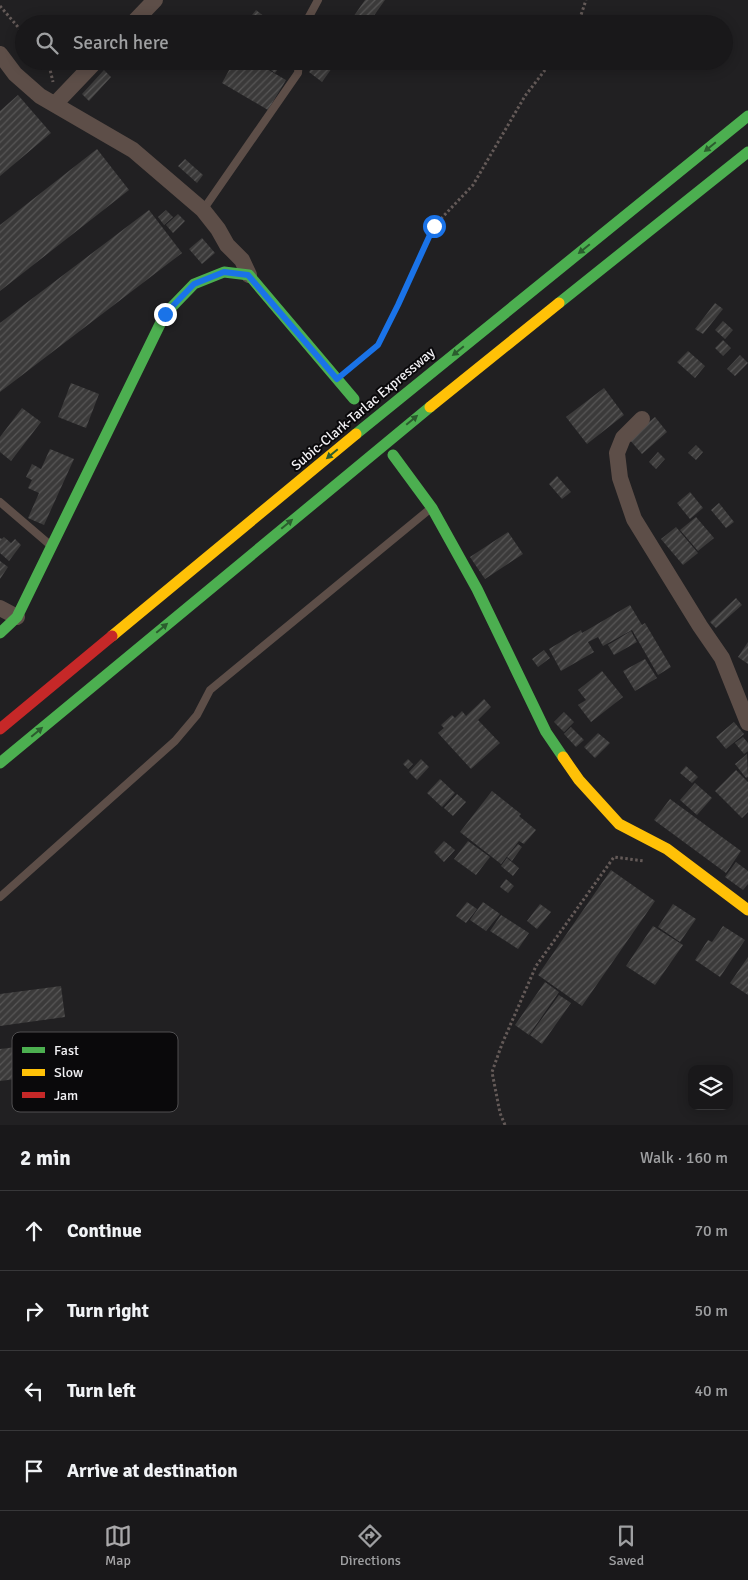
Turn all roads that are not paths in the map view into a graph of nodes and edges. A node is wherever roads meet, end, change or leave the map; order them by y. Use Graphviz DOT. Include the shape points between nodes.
graph roads {
  1 [pos="155,0"];
  2 [pos="318,0"];
  3 [pos="141,15"];
  4 [pos="310,15"];
  5 [pos="0,54"];
  6 [pos="87,70"];
  7 [pos="298,70"];
  8 [pos="55,104"];
  9 [pos="748,116"];
  10 [pos="748,152"];
  11 [pos="204,210"];
  12 [pos="248,275"];
  13 [pos="354,399"];
  14 [pos="642,419"];
  15 [pos="393,455"];
  16 [pos="0,502"];
  17 [pos="432,508"];
  18 [pos="52,547"];
  19 [pos="0,608"];
  20 [pos="17,617"];
  21 [pos="0,633"];
  22 [pos="748,723"];
  23 [pos="0,729"];
  24 [pos="0,763"];
  25 [pos="0,897"];
  26 [pos="748,910"];
  1 -- 3 [label="street"];
  2 -- 4 [label="lane"];
  5 -- 8 [label="street" via="15,74 40,96"];
  6 -- 8 [label="street"];
  7 -- 11 [label="lane"];
  8 -- 11 [label="street" via="133,150"];
  9 -- 23 [label="main road, Subic-Clark-Tarlac Expressway, one-way" via="402,396"];
  24 -- 10 [label="main road, one-way" via="417,417"];
  11 -- 12 [label="street" via="227,245 242,260"];
  12 -- 13 [label="main road"];
  12 -- 18 [label="main road" via="224,272 194,284 165,314"];
  14 -- 22 [label="street" via="623,438 617,453 620,478 634,519 722,658"];
  15 -- 17 [label="main road"];
  16 -- 18 [label="lane"];
  17 -- 25 [label="lane" via="210,690 197,715 175,741"];
  17 -- 26 [label="main road" via="477,588 546,732 579,780 619,824 667,849"];
  18 -- 20 [label="main road"];
  19 -- 20 [label="street"];
  20 -- 21 [label="main road"];
}
